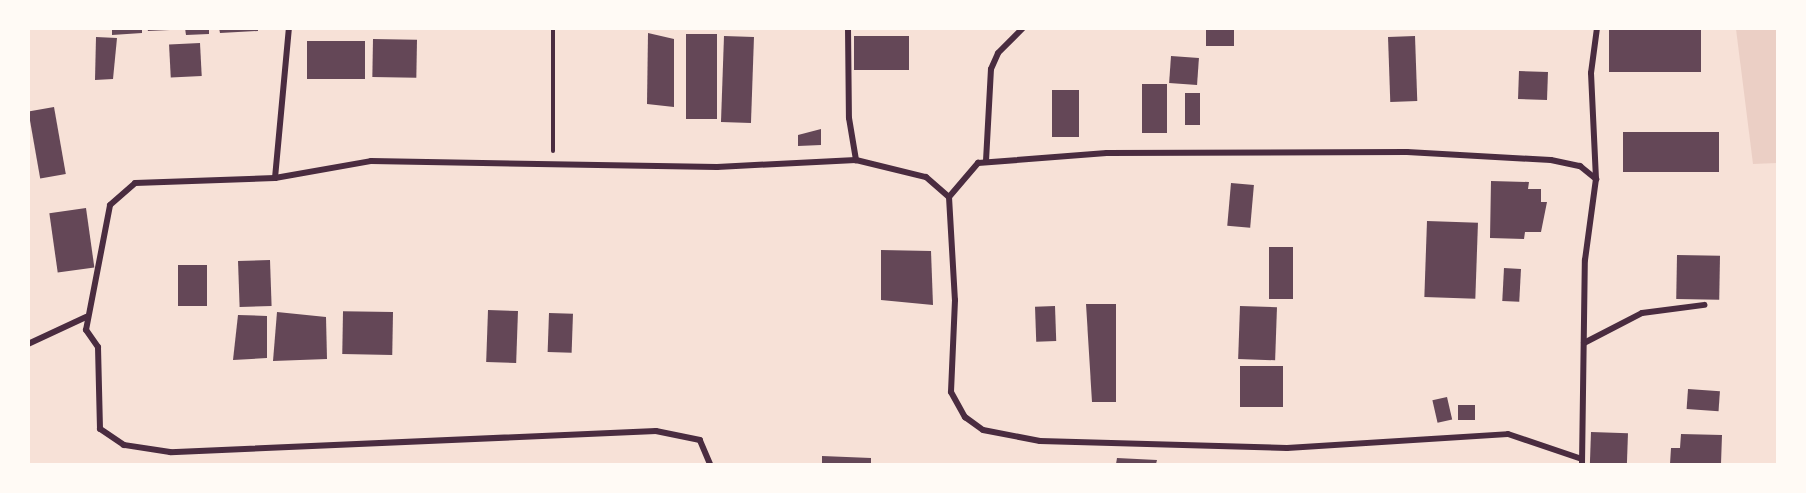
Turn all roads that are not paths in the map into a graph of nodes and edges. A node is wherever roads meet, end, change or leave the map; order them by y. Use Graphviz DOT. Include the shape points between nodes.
graph roads {
  1 [pos="290,28"];
  2 [pos="848,28"];
  3 [pos="1023,28"];
  4 [pos="1597,28"];
  5 [pos="856,160"];
  6 [pos="986,161"];
  7 [pos="275,178"];
  8 [pos="1596,179"];
  9 [pos="949,197"];
  10 [pos="1704,305"];
  11 [pos="86,317"];
  12 [pos="1584,343"];
  13 [pos="28,344"];
  14 [pos="1582,462"];
  15 [pos="710,465"];
  1 -- 7 [label="street"];
  2 -- 5 [label="street" via="849,118"];
  3 -- 6 [label="street" via="998,53 991,69"];
  4 -- 8 [label="street" via="1591,84"];
  5 -- 7 [label="street" via="717,166 370,161"];
  5 -- 9 [label="street" via="926,177"];
  6 -- 8 [label="street" via="1272,149 1407,152 1551,160 1580,166"];
  6 -- 9 [label="street" via="967,171"];
  7 -- 11 [label="street" via="155,181 123,188 104,222"];
  8 -- 12 [label="street" via="1585,260"];
  9 -- 14 [label="street" via="955,300 951,392 964,417 983,430 1040,441 1287,448 1508,434"];
  10 -- 12 [label="street" via="1642,313"];
  11 -- 13 [label="street"];
  11 -- 15 [label="street" via="86,330 99,347 100,429 110,439 143,450 310,448 396,439 656,431 700,440"];
  12 -- 14 [label="street"];
}
